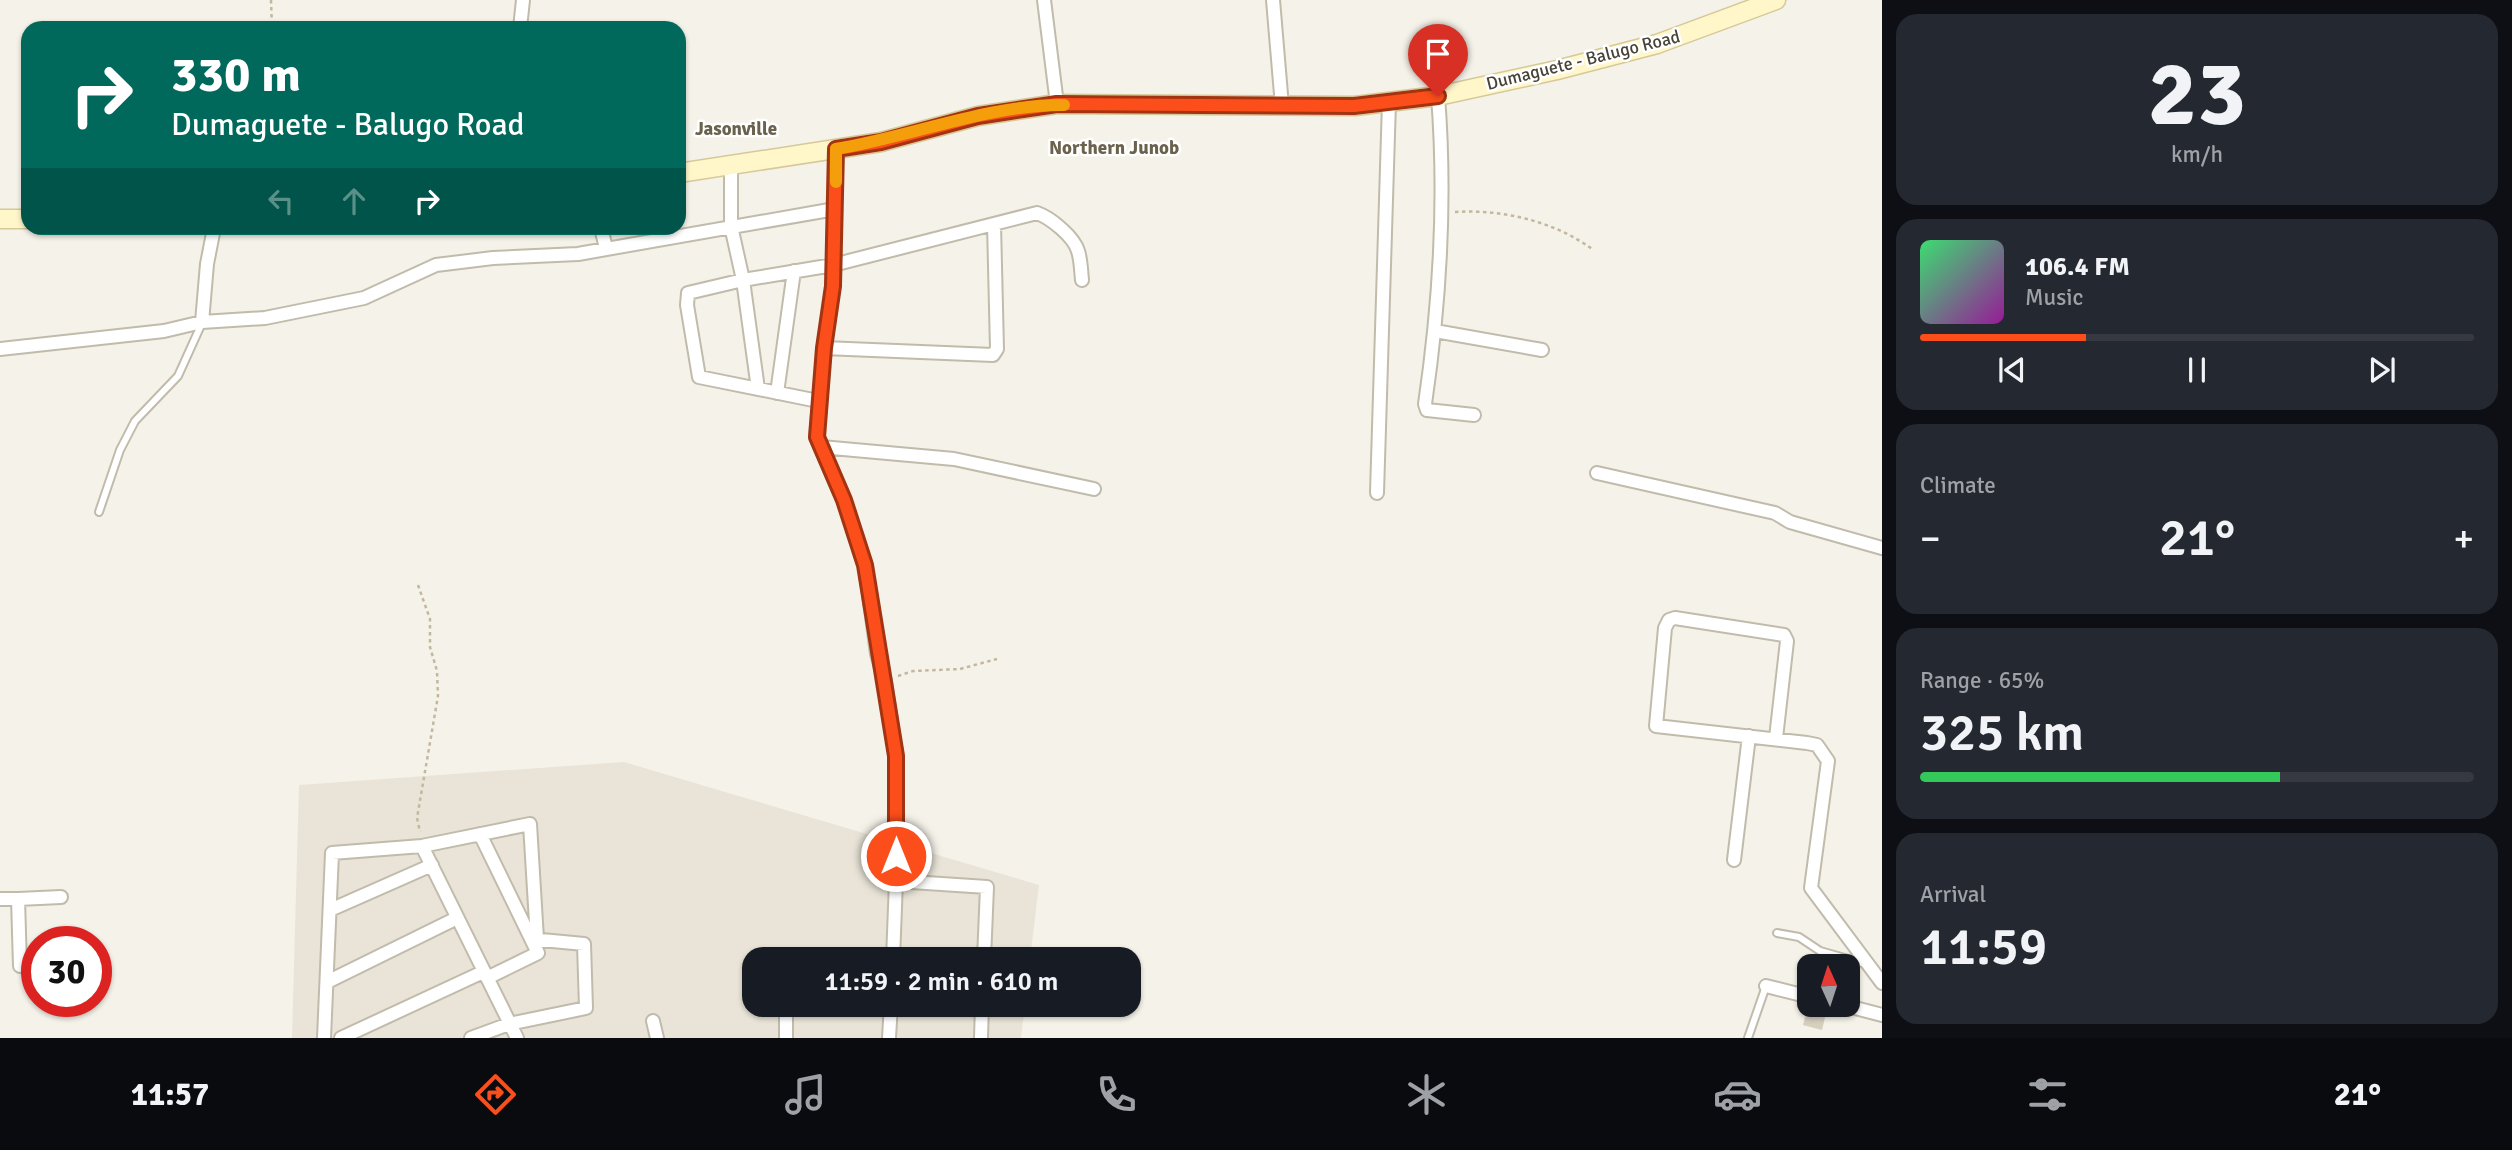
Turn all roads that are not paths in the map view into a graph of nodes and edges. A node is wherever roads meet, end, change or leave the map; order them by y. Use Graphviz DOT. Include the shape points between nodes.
graph roads {
  1 [pos="523,0"];
  2 [pos="1044,0"];
  3 [pos="1273,0"];
  4 [pos="1776,0"];
  5 [pos="521,21"];
  6 [pos="1438,96"];
  7 [pos="1389,102"];
  8 [pos="1057,104"];
  9 [pos="1282,106"];
  10 [pos="836,149"];
  11 [pos="731,166"];
  12 [pos="686,172"];
  13 [pos="835,209"];
  14 [pos="0,219"];
  15 [pos="21,219"];
  16 [pos="994,223"];
  17 [pos="731,226"];
  18 [pos="686,234"];
  19 [pos="213,235"];
  20 [pos="603,235"];
  21 [pos="680,235"];
  22 [pos="606,248"];
  23 [pos="834,265"];
  24 [pos="794,271"];
  25 [pos="743,280"];
  26 [pos="1082,280"];
  27 [pos="202,322"];
  28 [pos="1435,331"];
  29 [pos="824,348"];
  30 [pos="0,349"];
  31 [pos="1542,350"];
  32 [pos="758,389"];
  33 [pos="778,393"];
  34 [pos="818,401"];
  35 [pos="1474,415"];
  36 [pos="821,447"];
  37 [pos="1597,473"];
  38 [pos="1094,489"];
  39 [pos="1377,493"];
  40 [pos="99,512"];
  41 [pos="1882,548"];
  42 [pos="1749,736"];
  43 [pos="1776,738"];
  44 [pos="480,834"];
  45 [pos="422,846"];
  46 [pos="1734,860"];
  47 [pos="432,865"];
  48 [pos="896,881"];
  49 [pos="61,897"];
  50 [pos="0,899"];
  51 [pos="18,899"];
  52 [pos="330,910"];
  53 [pos="457,918"];
  54 [pos="1777,933"];
  55 [pos="534,939"];
  56 [pos="893,947"];
  57 [pos="984,947"];
  58 [pos="1868,964"];
  59 [pos="20,966"];
  60 [pos="485,975"];
  61 [pos="327,982"];
  62 [pos="1882,984"];
  63 [pos="1766,986"];
  64 [pos="1797,994"];
  65 [pos="1860,1009"];
  66 [pos="1882,1015"];
  67 [pos="786,1017"];
  68 [pos="890,1017"];
  69 [pos="982,1017"];
  70 [pos="653,1021"];
  71 [pos="509,1024"];
  72 [pos="324,1038"];
  73 [pos="341,1038"];
  74 [pos="471,1038"];
  75 [pos="517,1038"];
  76 [pos="657,1038"];
  77 [pos="786,1038"];
  78 [pos="889,1038"];
  79 [pos="981,1038"];
  80 [pos="1748,1038"];
  1 -- 5 [label="street"];
  2 -- 8 [label="street"];
  3 -- 9 [label="street"];
  4 -- 6 [label="street, Dumaguete - Balugo Road" via="1657,44"];
  6 -- 7 [label="street, Dumaguete - Balugo Road"];
  6 -- 28 [label="street" via="1444,169"];
  7 -- 9 [label="street, Dumaguete - Balugo Road"];
  7 -- 39 [label="street"];
  8 -- 9 [label="street, Dumaguete - Balugo Road"];
  8 -- 10 [label="street, Dumaguete - Balugo Road" via="978,116"];
  10 -- 11 [label="street, Dumaguete - Balugo Road"];
  10 -- 13 [label="street"];
  11 -- 12 [label="street, Dumaguete - Balugo Road"];
  11 -- 17 [label="street"];
  13 -- 17 [label="street"];
  13 -- 23 [label="street"];
  14 -- 15 [label="street"];
  16 -- 23 [label="street"];
  16 -- 26 [label="street" via="1037,213 1044,216 1074,242"];
  16 -- 29 [label="street" via="997,349 993,355"];
  17 -- 18 [label="street"];
  17 -- 25 [label="street"];
  19 -- 27 [label="street"];
  20 -- 22 [label="street"];
  21 -- 22 [label="street"];
  22 -- 27 [label="street" via="436,265 363,298 265,318"];
  23 -- 24 [label="street"];
  23 -- 29 [label="street"];
  24 -- 25 [label="street"];
  24 -- 33 [label="street"];
  25 -- 32 [label="street"];
  25 -- 32 [label="street" via="688,293 687,304 699,377"];
  27 -- 30 [label="street" via="163,331"];
  27 -- 40 [label="lane" via="178,376 135,421"];
  28 -- 31 [label="street"];
  28 -- 35 [label="street" via="1427,410"];
  29 -- 34 [label="street"];
  32 -- 33 [label="street"];
  33 -- 34 [label="street"];
  34 -- 36 [label="street"];
  36 -- 38 [label="street" via="954,459"];
  36 -- 48 [label="street" via="865,565 896,756"];
  37 -- 41 [label="street" via="1775,513 1790,522"];
  42 -- 43 [label="street"];
  42 -- 43 [label="street" via="1656,726 1669,620 1784,635"];
  42 -- 46 [label="street"];
  43 -- 58 [label="street" via="1817,745 1828,761 1811,888"];
  44 -- 45 [label="street"];
  44 -- 55 [label="street"];
  44 -- 55 [label="street" via="530,824"];
  45 -- 47 [label="street"];
  45 -- 52 [label="street" via="332,853"];
  47 -- 52 [label="street"];
  47 -- 53 [label="street"];
  48 -- 56 [label="street"];
  48 -- 57 [label="street" via="987,887"];
  49 -- 51 [label="street"];
  50 -- 51 [label="street"];
  51 -- 59 [label="street"];
  52 -- 61 [label="street"];
  53 -- 60 [label="street"];
  53 -- 61 [label="street"];
  54 -- 58 [label="lane"];
  55 -- 60 [label="street" via="538,953"];
  55 -- 71 [label="street" via="584,944 586,1008"];
  58 -- 62 [label="street"];
  60 -- 71 [label="street"];
  60 -- 73 [label="street"];
  61 -- 72 [label="street"];
  63 -- 64 [label="street"];
  63 -- 80 [label="lane"];
  65 -- 66 [label="street"];
  67 -- 77 [label="street"];
  68 -- 78 [label="street"];
  69 -- 79 [label="street"];
  70 -- 76 [label="street"];
  71 -- 74 [label="street"];
  71 -- 75 [label="street"];
}
